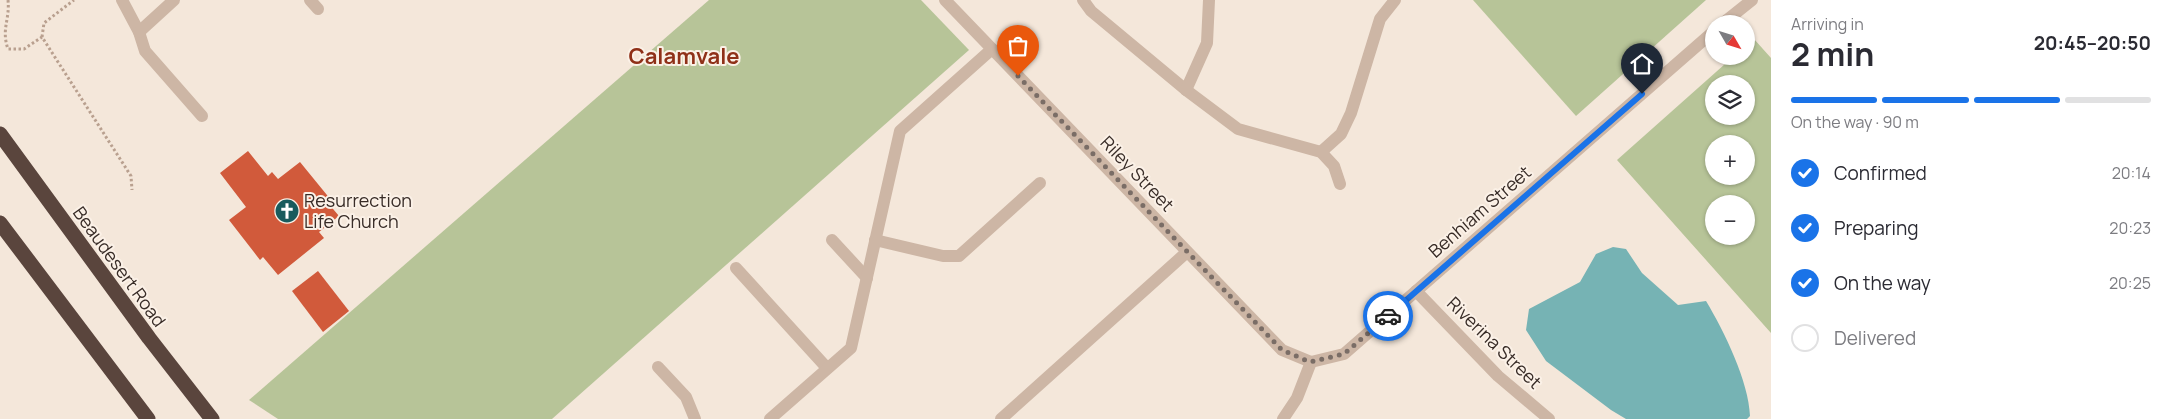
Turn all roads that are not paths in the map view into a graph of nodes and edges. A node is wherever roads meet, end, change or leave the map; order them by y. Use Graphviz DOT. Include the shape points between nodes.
graph roads {
  1 [pos="122,0"];
  2 [pos="174,0"];
  3 [pos="944,0"];
  4 [pos="1083,0"];
  5 [pos="1209,0"];
  6 [pos="1395,0"];
  7 [pos="1752,0"];
  8 [pos="1733,15"];
  9 [pos="139,32"];
  10 [pos="1705,39"];
  11 [pos="992,49"];
  12 [pos="1186,90"];
  13 [pos="202,116"];
  14 [pos="0,134"];
  15 [pos="1320,152"];
  16 [pos="1040,182"];
  17 [pos="1340,184"];
  18 [pos="0,222"];
  19 [pos="832,240"];
  20 [pos="875,240"];
  21 [pos="1187,252"];
  22 [pos="736,268"];
  23 [pos="867,278"];
  24 [pos="1416,291"];
  25 [pos="1310,362"];
  26 [pos="658,367"];
  27 [pos="827,368"];
  28 [pos="148,419"];
  29 [pos="212,419"];
  30 [pos="695,419"];
  31 [pos="770,419"];
  32 [pos="1001,419"];
  33 [pos="1283,419"];
  34 [pos="1549,419"];
  1 -- 9 [label="street"];
  2 -- 9 [label="street"];
  3 -- 11 [label="street, Riley Street"];
  4 -- 12 [label="street" via="1091,11"];
  5 -- 12 [label="street" via="1207,43"];
  6 -- 15 [label="street" via="1380,19 1342,134"];
  7 -- 8 [label="street"];
  9 -- 13 [label="street" via="145,51"];
  10 -- 24 [label="street, Benhiam Street"];
  11 -- 20 [label="street" via="900,130"];
  11 -- 21 [label="street, Riley Street"];
  12 -- 15 [label="street" via="1238,129"];
  14 -- 29 [label="highway, Beaudesert Road" via="143,331"];
  15 -- 17 [label="street" via="1334,166"];
  16 -- 20 [label="street" via="959,256 943,256"];
  18 -- 28 [label="highway"];
  19 -- 23 [label="street"];
  20 -- 23 [label="street"];
  21 -- 25 [label="street, Riley Street" via="1282,350"];
  21 -- 32 [label="street"];
  22 -- 27 [label="street"];
  23 -- 27 [label="street" via="851,348"];
  24 -- 25 [label="street, Benhiam Street" via="1344,354"];
  24 -- 34 [label="street, Riverina Street" via="1498,376"];
  25 -- 33 [label="street" via="1297,398"];
  26 -- 30 [label="street" via="686,397"];
  27 -- 31 [label="street"];
}
